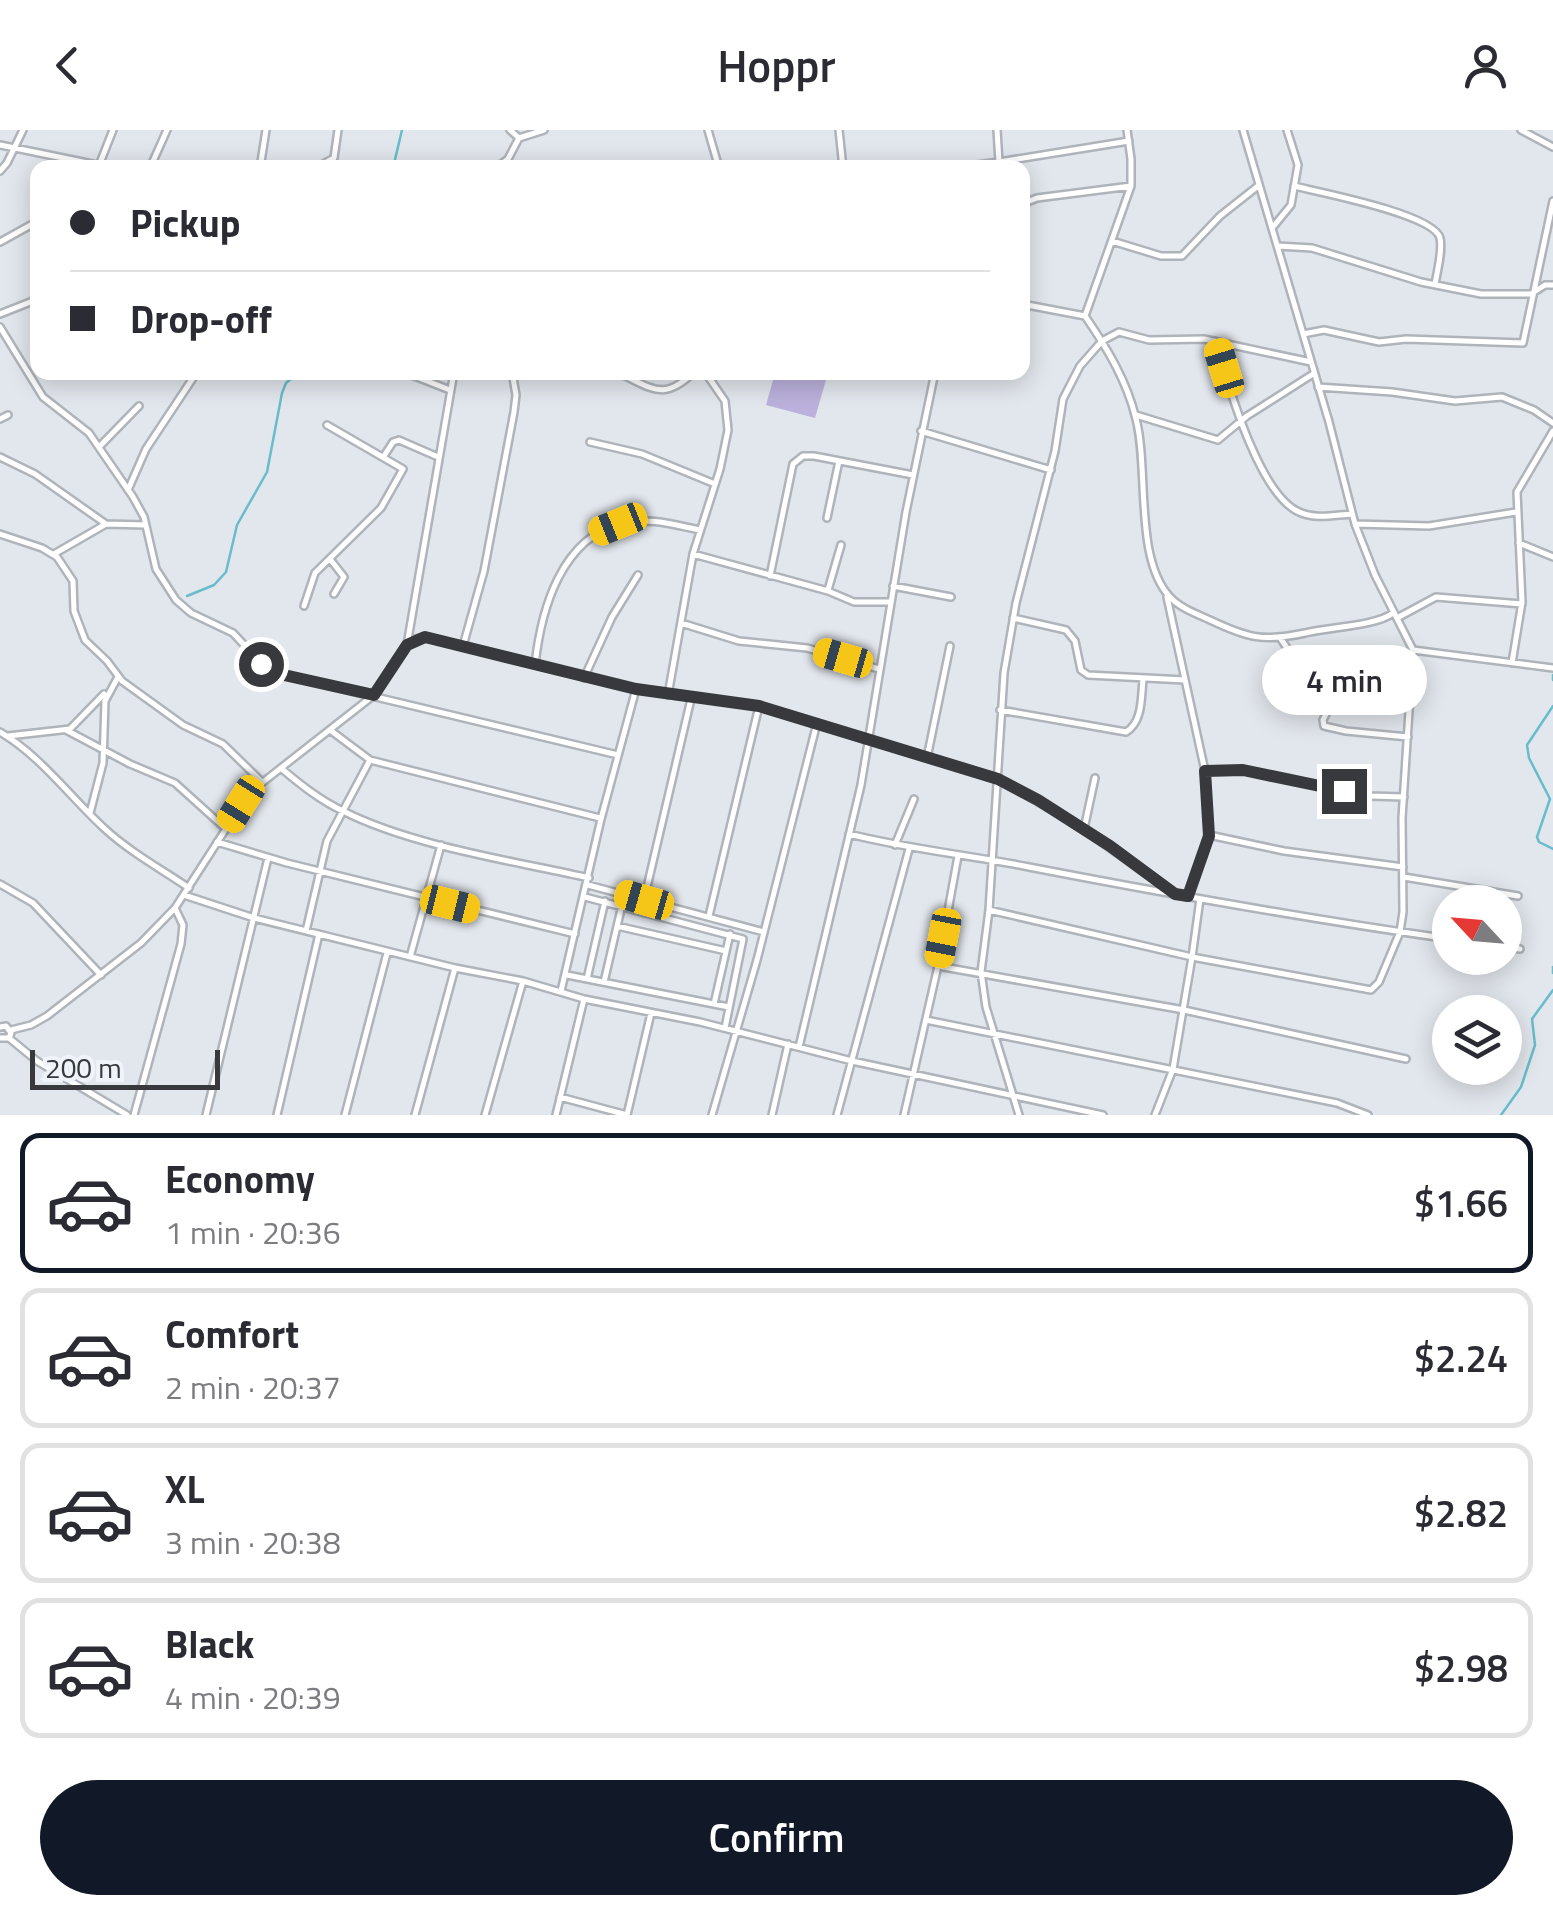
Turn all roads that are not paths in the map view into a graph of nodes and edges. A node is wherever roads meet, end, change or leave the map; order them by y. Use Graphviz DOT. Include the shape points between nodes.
graph roads {
  1 [pos="23,130"];
  2 [pos="113,130"];
  3 [pos="166,130"];
  4 [pos="266,130"];
  5 [pos="338,130"];
  6 [pos="510,130"];
  7 [pos="544,130"];
  8 [pos="708,130"];
  9 [pos="840,130"];
  10 [pos="996,130"];
  11 [pos="1126,130"];
  12 [pos="1243,130"];
  13 [pos="1290,131"];
  14 [pos="1524,131"];
  15 [pos="519,138"];
  16 [pos="1128,142"];
  17 [pos="0,145"];
  18 [pos="1553,147"];
  19 [pos="15,150"];
  20 [pos="68,160"];
  21 [pos="102,160"];
  22 [pos="153,160"];
  23 [pos="261,160"];
  24 [pos="331,160"];
  25 [pos="507,160"];
  26 [pos="717,160"];
  27 [pos="842,160"];
  28 [pos="999,160"];
  29 [pos="1012,160"];
  30 [pos="0,172"];
  31 [pos="1131,186"];
  32 [pos="1258,186"];
  33 [pos="1294,186"];
  34 [pos="1030,201"];
  35 [pos="1553,201"];
  36 [pos="30,225"];
  37 [pos="1273,227"];
  38 [pos="0,242"];
  39 [pos="1112,242"];
  40 [pos="1278,246"];
  41 [pos="1435,285"];
  42 [pos="1553,286"];
  43 [pos="1534,292"];
  44 [pos="30,301"];
  45 [pos="1030,306"];
  46 [pos="0,314"];
  47 [pos="1086,316"];
  48 [pos="0,327"];
  49 [pos="1304,334"];
  50 [pos="1215,340"];
  51 [pos="1102,342"];
  52 [pos="1311,362"];
  53 [pos="1314,374"];
  54 [pos="30,376"];
  55 [pos="33,380"];
  56 [pos="192,380"];
  57 [pos="424,380"];
  58 [pos="452,380"];
  59 [pos="512,380"];
  60 [pos="637,380"];
  61 [pos="685,380"];
  62 [pos="712,380"];
  63 [pos="934,380"];
  64 [pos="1318,387"];
  65 [pos="450,390"];
  66 [pos="139,406"];
  67 [pos="8,415"];
  68 [pos="1136,415"];
  69 [pos="0,419"];
  70 [pos="1240,422"];
  71 [pos="327,424"];
  72 [pos="1553,427"];
  73 [pos="921,431"];
  74 [pos="590,442"];
  75 [pos="100,446"];
  76 [pos="384,456"];
  77 [pos="0,457"];
  78 [pos="438,457"];
  79 [pos="839,461"];
  80 [pos="1051,470"];
  81 [pos="913,475"];
  82 [pos="715,484"];
  83 [pos="128,490"];
  84 [pos="1516,512"];
  85 [pos="1352,514"];
  86 [pos="828,518"];
  87 [pos="106,524"];
  88 [pos="1355,524"];
  89 [pos="146,525"];
  90 [pos="700,530"];
  91 [pos="0,534"];
  92 [pos="1517,542"];
  93 [pos="841,545"];
  94 [pos="54,554"];
  95 [pos="693,554"];
  96 [pos="1553,557"];
  97 [pos="330,559"];
  98 [pos="638,574"];
  99 [pos="770,576"];
  100 [pos="893,586"];
  101 [pos="828,591"];
  102 [pos="1166,592"];
  103 [pos="334,594"];
  104 [pos="952,597"];
  105 [pos="890,602"];
  106 [pos="1522,604"];
  107 [pos="304,606"];
  108 [pos="1396,615"];
  109 [pos="1013,618"];
  110 [pos="681,622"];
  111 [pos="1280,638"];
  112 [pos="407,645"];
  113 [pos="463,646"];
  114 [pos="950,646"];
  115 [pos="1413,650"];
  116 [pos="1512,663"];
  117 [pos="535,665"];
  118 [pos="1550,667"];
  119 [pos="879,668"];
  120 [pos="118,677"];
  121 [pos="584,678"];
  122 [pos="1143,680"];
  123 [pos="1185,680"];
  124 [pos="110,687"];
  125 [pos="636,689"];
  126 [pos="374,695"];
  127 [pos="668,695"];
  128 [pos="691,698"];
  129 [pos="759,706"];
  130 [pos="1000,710"];
  131 [pos="817,724"];
  132 [pos="66,730"];
  133 [pos="330,730"];
  134 [pos="0,732"];
  135 [pos="8,736"];
  136 [pos="1408,737"];
  137 [pos="868,740"];
  138 [pos="103,751"];
  139 [pos="618,755"];
  140 [pos="927,758"];
  141 [pos="370,760"];
  142 [pos="282,768"];
  143 [pos="1205,771"];
  144 [pos="1095,778"];
  145 [pos="998,779"];
  146 [pos="262,782"];
  147 [pos="1404,798"];
  148 [pos="914,799"];
  149 [pos="342,811"];
  150 [pos="90,814"];
  151 [pos="601,818"];
  152 [pos="226,828"];
  153 [pos="1084,829"];
  154 [pos="849,834"];
  155 [pos="1209,836"];
  156 [pos="217,842"];
  157 [pos="442,844"];
  158 [pos="895,846"];
  159 [pos="909,849"];
  160 [pos="958,856"];
  161 [pos="268,858"];
  162 [pos="990,860"];
  163 [pos="1404,866"];
  164 [pos="320,870"];
  165 [pos="1404,877"];
  166 [pos="588,882"];
  167 [pos="0,884"];
  168 [pos="1452,885"];
  169 [pos="189,888"];
  170 [pos="1175,894"];
  171 [pos="184,895"];
  172 [pos="1188,896"];
  173 [pos="585,897"];
  174 [pos="425,898"];
  175 [pos="1200,899"];
  176 [pos="605,900"];
  177 [pos="644,900"];
  178 [pos="622,905"];
  179 [pos="175,908"];
  180 [pos="989,910"];
  181 [pos="709,916"];
  182 [pos="254,918"];
  183 [pos="617,926"];
  184 [pos="306,931"];
  185 [pos="764,932"];
  186 [pos="1400,932"];
  187 [pos="730,933"];
  188 [pos="319,934"];
  189 [pos="575,934"];
  190 [pos="1432,936"];
  191 [pos="387,952"];
  192 [pos="726,952"];
  193 [pos="1192,956"];
  194 [pos="410,958"];
  195 [pos="938,966"];
  196 [pos="454,968"];
  197 [pos="981,972"];
  198 [pos="100,975"];
  199 [pos="567,975"];
  200 [pos="587,979"];
  201 [pos="523,981"];
  202 [pos="604,982"];
  203 [pos="561,991"];
  204 [pos="584,1000"];
  205 [pos="714,1004"];
  206 [pos="729,1007"];
  207 [pos="1184,1010"];
  208 [pos="651,1013"];
  209 [pos="926,1020"];
  210 [pos="0,1027"];
  211 [pos="725,1028"];
  212 [pos="11,1030"];
  213 [pos="738,1031"];
  214 [pos="996,1034"];
  215 [pos="3,1040"];
  216 [pos="788,1044"];
  217 [pos="799,1047"];
  218 [pos="1406,1059"];
  219 [pos="852,1061"];
  220 [pos="1173,1069"];
  221 [pos="912,1074"];
  222 [pos="1014,1097"];
  223 [pos="560,1098"];
  224 [pos="130,1115"];
  225 [pos="206,1115"];
  226 [pos="276,1115"];
  227 [pos="345,1115"];
  228 [pos="415,1115"];
  229 [pos="485,1115"];
  230 [pos="556,1115"];
  231 [pos="627,1115"];
  232 [pos="712,1115"];
  233 [pos="772,1115"];
  234 [pos="837,1115"];
  235 [pos="904,1115"];
  236 [pos="1019,1115"];
  237 [pos="1103,1115"];
  238 [pos="1155,1115"];
  239 [pos="1368,1115"];
  1 -- 19 [label="street"];
  2 -- 21 [label="street"];
  3 -- 22 [label="street"];
  4 -- 23 [label="street"];
  5 -- 24 [label="street"];
  6 -- 15 [label="street"];
  7 -- 15 [label="street"];
  8 -- 26 [label="street"];
  9 -- 27 [label="street"];
  10 -- 28 [label="street"];
  11 -- 16 [label="street"];
  12 -- 32 [label="street"];
  13 -- 33 [label="street" via="1298,160"];
  14 -- 18 [label="street"];
  15 -- 25 [label="street"];
  16 -- 29 [label="street"];
  16 -- 31 [label="street"];
  17 -- 19 [label="street"];
  19 -- 20 [label="street"];
  19 -- 30 [label="street"];
  31 -- 34 [label="street"];
  31 -- 39 [label="street"];
  32 -- 37 [label="street"];
  32 -- 39 [label="street" via="1182,256"];
  33 -- 37 [label="street" via="1291,205"];
  33 -- 41 [label="street" via="1400,213 1436,231"];
  35 -- 43 [label="street"];
  36 -- 38 [label="street"];
  37 -- 40 [label="street"];
  39 -- 47 [label="street"];
  40 -- 41 [label="street" via="1312,248"];
  40 -- 49 [label="street"];
  41 -- 43 [label="street" via="1482,294"];
  42 -- 43 [label="street"];
  43 -- 49 [label="street" via="1521,344"];
  44 -- 46 [label="street"];
  45 -- 47 [label="street"];
  47 -- 51 [label="street"];
  48 -- 54 [label="street"];
  49 -- 52 [label="street"];
  50 -- 51 [label="street" via="1149,340 1119,332"];
  50 -- 52 [label="street"];
  50 -- 70 [label="street"];
  51 -- 68 [label="street"];
  51 -- 80 [label="street" via="1067,388"];
  52 -- 53 [label="street"];
  53 -- 64 [label="street"];
  53 -- 70 [label="street"];
  55 -- 75 [label="street"];
  56 -- 83 [label="street" via="148,445"];
  57 -- 65 [label="street"];
  58 -- 65 [label="street"];
  59 -- 113 [label="street" via="514,412"];
  60 -- 61 [label="street" via="666,391"];
  62 -- 82 [label="street" via="729,414"];
  63 -- 73 [label="street"];
  64 -- 72 [label="street" via="1455,402 1502,397 1534,410"];
  64 -- 85 [label="street"];
  65 -- 78 [label="street"];
  66 -- 75 [label="street"];
  67 -- 69 [label="street"];
  68 -- 70 [label="street" via="1214,440"];
  68 -- 102 [label="street" via="1149,550"];
  70 -- 85 [label="street" via="1288,505 1311,516"];
  71 -- 76 [label="street"];
  72 -- 84 [label="street" via="1518,487"];
  73 -- 80 [label="street"];
  73 -- 81 [label="street"];
  74 -- 82 [label="street" via="642,454"];
  75 -- 83 [label="street"];
  76 -- 78 [label="street" via="399,440"];
  76 -- 97 [label="street" via="403,467 395,486"];
  77 -- 87 [label="street"];
  78 -- 112 [label="street"];
  79 -- 81 [label="street"];
  79 -- 86 [label="street"];
  79 -- 99 [label="street" via="803,456 794,464"];
  80 -- 109 [label="street"];
  81 -- 100 [label="street"];
  82 -- 90 [label="street"];
  83 -- 89 [label="street"];
  84 -- 88 [label="street" via="1423,527"];
  84 -- 92 [label="street"];
  85 -- 88 [label="street"];
  87 -- 89 [label="street"];
  87 -- 94 [label="street"];
  88 -- 108 [label="street"];
  89 -- 126 [label="street" via="156,569 191,612 233,633 274,672"];
  90 -- 95 [label="street"];
  90 -- 117 [label="street" via="634,522 592,536 556,581 541,617"];
  91 -- 94 [label="street"];
  92 -- 96 [label="street"];
  92 -- 106 [label="street"];
  93 -- 101 [label="street"];
  94 -- 120 [label="street" via="73,580 74,611 85,640"];
  95 -- 99 [label="street"];
  95 -- 110 [label="street"];
  97 -- 103 [label="street" via="344,577"];
  97 -- 107 [label="street" via="316,573"];
  98 -- 121 [label="street"];
  99 -- 101 [label="street"];
  100 -- 104 [label="street"];
  100 -- 105 [label="street"];
  101 -- 105 [label="street" via="863,604"];
  102 -- 111 [label="street" via="1236,632"];
  102 -- 123 [label="street"];
  105 -- 119 [label="street"];
  106 -- 108 [label="street" via="1436,597"];
  106 -- 116 [label="street"];
  108 -- 111 [label="street"];
  108 -- 115 [label="street"];
  109 -- 122 [label="street" via="1066,630 1086,674"];
  109 -- 130 [label="street"];
  110 -- 119 [label="street" via="739,641 806,648"];
  110 -- 127 [label="street"];
  111 -- 136 [label="street" via="1300,668 1334,698 1324,726"];
  112 -- 113 [label="street" via="425,637"];
  112 -- 126 [label="street"];
  113 -- 117 [label="street"];
  114 -- 140 [label="street"];
  115 -- 116 [label="street"];
  115 -- 136 [label="street"];
  116 -- 118 [label="street"];
  117 -- 121 [label="street"];
  119 -- 137 [label="street"];
  120 -- 124 [label="street"];
  120 -- 146 [label="street" via="183,725 222,744"];
  121 -- 125 [label="street"];
  122 -- 123 [label="street"];
  122 -- 130 [label="street" via="1139,716 1126,732"];
  123 -- 143 [label="street"];
  124 -- 132 [label="street"];
  124 -- 138 [label="street"];
  125 -- 127 [label="street"];
  125 -- 139 [label="street"];
  126 -- 133 [label="street"];
  126 -- 139 [label="street"];
  127 -- 128 [label="street"];
  128 -- 129 [label="street"];
  128 -- 177 [label="street"];
  129 -- 131 [label="street"];
  129 -- 181 [label="street"];
  130 -- 145 [label="street"];
  131 -- 137 [label="street"];
  131 -- 185 [label="street"];
  132 -- 135 [label="street"];
  132 -- 138 [label="street"];
  133 -- 141 [label="street"];
  133 -- 142 [label="street"];
  134 -- 135 [label="street"];
  135 -- 150 [label="street"];
  136 -- 147 [label="street"];
  137 -- 140 [label="street"];
  137 -- 154 [label="street"];
  138 -- 150 [label="street"];
  138 -- 152 [label="street" via="175,783"];
  139 -- 151 [label="street"];
  140 -- 145 [label="street"];
  141 -- 149 [label="street"];
  141 -- 151 [label="street"];
  142 -- 146 [label="street"];
  142 -- 149 [label="street"];
  143 -- 147 [label="street" via="1243,770"];
  143 -- 155 [label="street"];
  144 -- 153 [label="street"];
  145 -- 153 [label="street"];
  145 -- 162 [label="street"];
  146 -- 152 [label="street"];
  147 -- 163 [label="street"];
  148 -- 158 [label="street"];
  149 -- 157 [label="street"];
  149 -- 164 [label="street"];
  150 -- 169 [label="street"];
  151 -- 166 [label="street"];
  152 -- 156 [label="street"];
  153 -- 170 [label="street"];
  154 -- 158 [label="street"];
  154 -- 217 [label="street"];
  155 -- 163 [label="street"];
  155 -- 172 [label="street"];
  156 -- 161 [label="street"];
  156 -- 169 [label="street"];
  157 -- 166 [label="street"];
  157 -- 174 [label="street"];
  158 -- 159 [label="street"];
  159 -- 160 [label="street"];
  159 -- 219 [label="street"];
  160 -- 162 [label="street"];
  160 -- 195 [label="street"];
  161 -- 164 [label="street"];
  161 -- 182 [label="street"];
  162 -- 170 [label="street"];
  162 -- 180 [label="street"];
  163 -- 165 [label="street"];
  164 -- 174 [label="street"];
  164 -- 184 [label="street"];
  165 -- 168 [label="street"];
  165 -- 186 [label="street"];
  166 -- 173 [label="street"];
  166 -- 177 [label="street"];
  167 -- 198 [label="street" via="33,903"];
  169 -- 171 [label="street"];
  170 -- 172 [label="street"];
  171 -- 179 [label="street"];
  171 -- 182 [label="street"];
  172 -- 175 [label="street"];
  173 -- 176 [label="street"];
  173 -- 189 [label="street"];
  174 -- 189 [label="street"];
  174 -- 194 [label="street"];
  175 -- 186 [label="street"];
  175 -- 193 [label="street"];
  176 -- 178 [label="street"];
  176 -- 200 [label="street"];
  177 -- 181 [label="street"];
  178 -- 183 [label="street"];
  178 -- 187 [label="street"];
  179 -- 198 [label="street"];
  179 -- 224 [label="street" via="180,944"];
  180 -- 193 [label="street"];
  180 -- 197 [label="street"];
  181 -- 185 [label="street"];
  182 -- 184 [label="street"];
  182 -- 225 [label="street"];
  183 -- 192 [label="street"];
  183 -- 202 [label="street"];
  184 -- 188 [label="street"];
  185 -- 213 [label="street"];
  186 -- 190 [label="street"];
  186 -- 193 [label="street" via="1371,990"];
  187 -- 192 [label="street"];
  187 -- 206 [label="street" via="743,943"];
  188 -- 191 [label="street"];
  188 -- 226 [label="street"];
  189 -- 199 [label="street"];
  191 -- 194 [label="street"];
  191 -- 227 [label="street"];
  192 -- 205 [label="street"];
  193 -- 207 [label="street"];
  194 -- 196 [label="street"];
  195 -- 197 [label="street"];
  195 -- 209 [label="street"];
  196 -- 201 [label="street"];
  196 -- 228 [label="street"];
  197 -- 207 [label="street"];
  197 -- 214 [label="street"];
  198 -- 212 [label="street" via="37,1022"];
  199 -- 200 [label="street"];
  199 -- 203 [label="street"];
  200 -- 202 [label="street"];
  201 -- 203 [label="street"];
  201 -- 229 [label="street"];
  202 -- 205 [label="street"];
  203 -- 204 [label="street"];
  204 -- 208 [label="street"];
  204 -- 223 [label="street"];
  205 -- 206 [label="street"];
  206 -- 211 [label="street"];
  207 -- 218 [label="street"];
  207 -- 220 [label="street"];
  208 -- 211 [label="street"];
  208 -- 231 [label="street"];
  209 -- 214 [label="street"];
  209 -- 221 [label="street"];
  210 -- 212 [label="street"];
  211 -- 213 [label="street"];
  212 -- 215 [label="street"];
  213 -- 216 [label="street"];
  213 -- 232 [label="street"];
  214 -- 220 [label="street"];
  214 -- 222 [label="street"];
  215 -- 224 [label="street"];
  216 -- 217 [label="street"];
  216 -- 233 [label="street"];
  217 -- 219 [label="street"];
  219 -- 221 [label="street"];
  219 -- 234 [label="street"];
  220 -- 238 [label="street"];
  220 -- 239 [label="street" via="1337,1102"];
  221 -- 222 [label="street"];
  221 -- 235 [label="street"];
  222 -- 236 [label="street"];
  222 -- 237 [label="street"];
  223 -- 230 [label="street"];
  223 -- 231 [label="street"];
}
